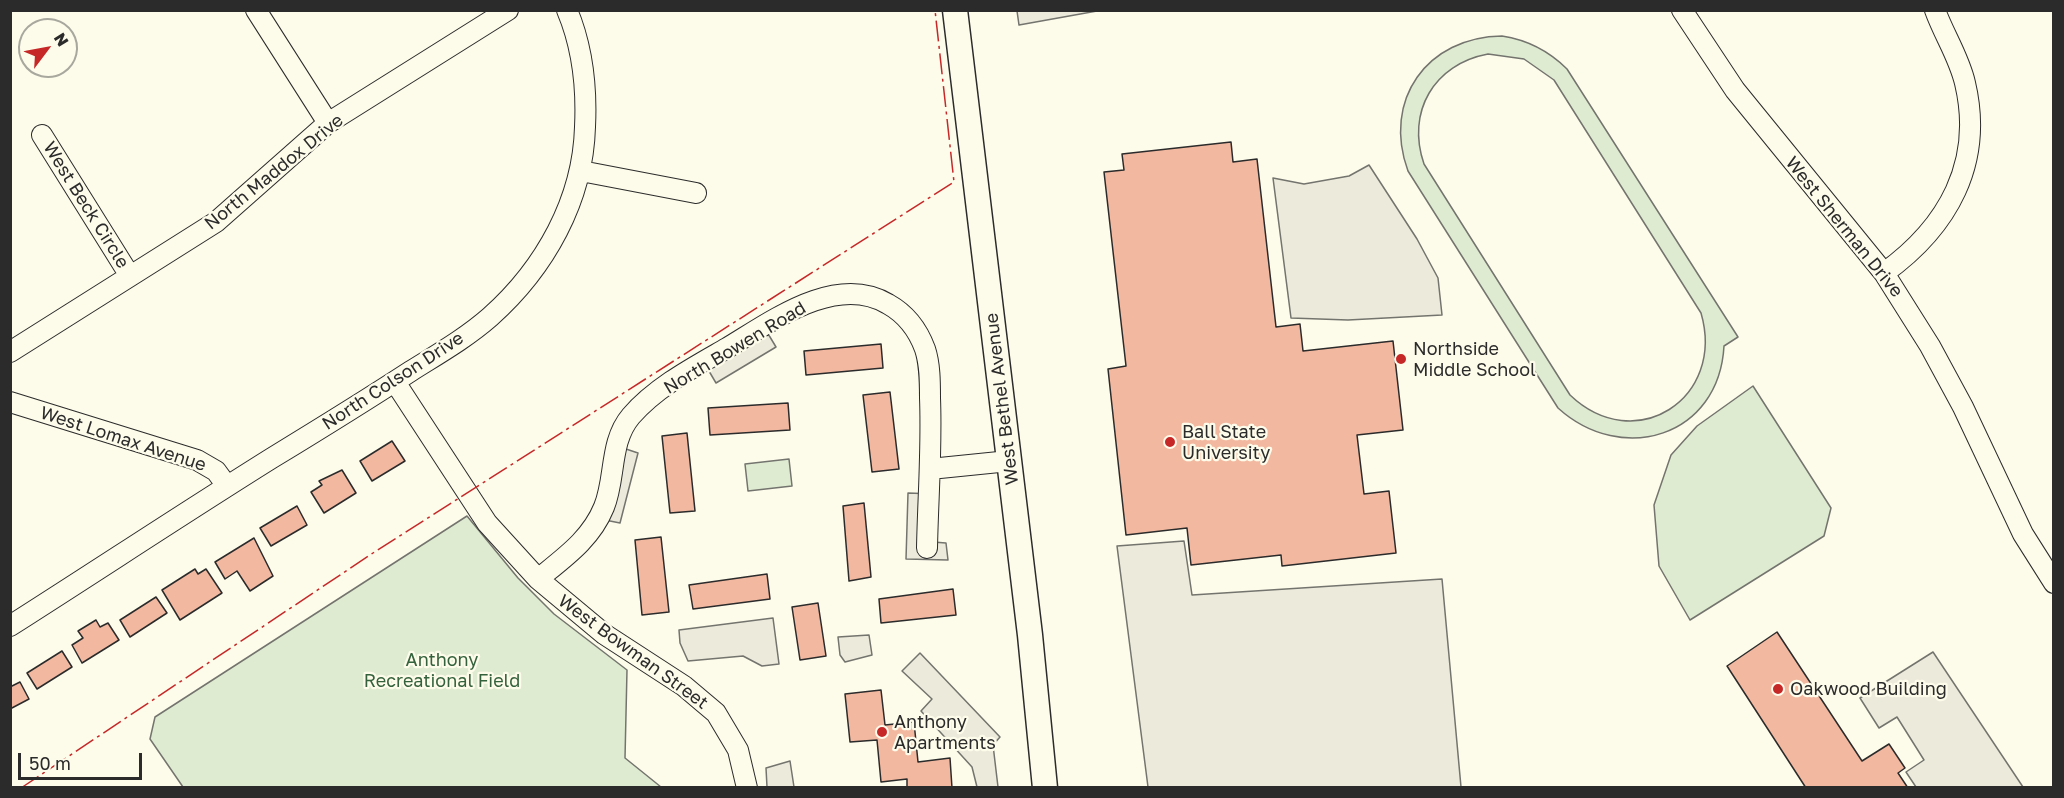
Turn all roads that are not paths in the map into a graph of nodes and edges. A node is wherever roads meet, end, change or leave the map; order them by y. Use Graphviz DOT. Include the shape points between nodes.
graph roads {
  1 [pos="256,10"];
  2 [pos="508,10"];
  3 [pos="567,10"];
  4 [pos="955,10"];
  5 [pos="1682,10"];
  6 [pos="1935,10"];
  7 [pos="328,123"];
  8 [pos="42,135"];
  9 [pos="581,171"];
  10 [pos="696,193"];
  11 [pos="1884,273"];
  12 [pos="130,276"];
  13 [pos="10,352"];
  14 [pos="395,382"];
  15 [pos="10,402"];
  16 [pos="1009,461"];
  17 [pos="930,469"];
  18 [pos="227,486"];
  19 [pos="927,548"];
  20 [pos="538,579"];
  21 [pos="2054,583"];
  22 [pos="10,626"];
  23 [pos="747,788"];
  24 [pos="1045,788"];
  1 -- 7 [label="street"];
  2 -- 7 [label="street, North Maddox Drive"];
  3 -- 9 [label="street, North Colson Drive" via="584,74"];
  4 -- 16 [label="main road, West Bethel Avenue"];
  5 -- 11 [label="street, West Sherman Drive" via="1742,98"];
  6 -- 11 [label="street" via="1965,83 1970,126 1968,149 1958,187 1940,221 1915,249"];
  7 -- 12 [label="street, North Maddox Drive" via="224,216"];
  8 -- 12 [label="street, West Beck Circle"];
  9 -- 10 [label="street"];
  9 -- 14 [label="street, North Colson Drive" via="547,251 511,297 464,336"];
  11 -- 21 [label="street, West Sherman Drive" via="1930,346 2023,534"];
  12 -- 13 [label="street, North Maddox Drive"];
  14 -- 18 [label="street, North Colson Drive"];
  14 -- 20 [label="street, West Bowman Street" via="487,523"];
  15 -- 18 [label="street, West Lomax Avenue" via="197,460 216,471"];
  16 -- 17 [label="street"];
  16 -- 24 [label="main road, West Bethel Avenue"];
  17 -- 19 [label="street, North Bowen Road"];
  17 -- 20 [label="street, North Bowen Road" via="929,371 925,348 913,326 893,307 869,295 824,298 695,367 632,415 617,445 605,505 589,535"];
  18 -- 22 [label="street, North Colson Drive"];
  20 -- 23 [label="street, West Bowman Street" via="604,634 709,706 732,737"];
}
